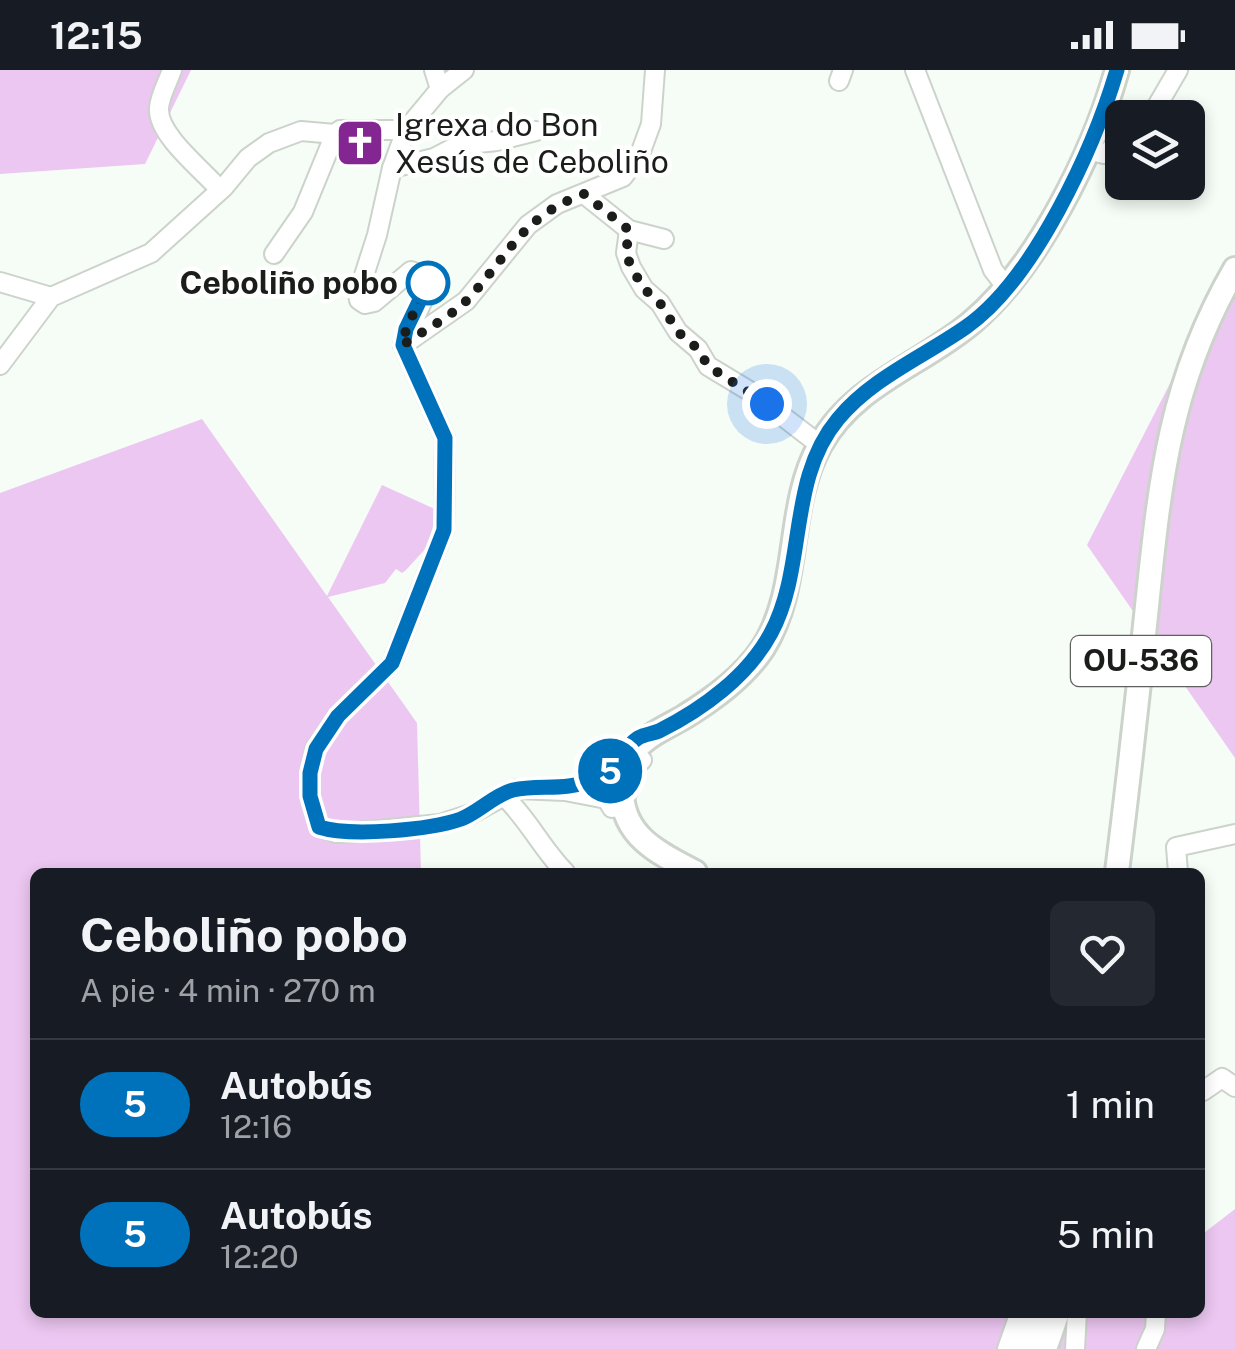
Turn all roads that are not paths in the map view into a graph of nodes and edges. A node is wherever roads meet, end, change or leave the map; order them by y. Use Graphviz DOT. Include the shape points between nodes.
graph roads {
  1 [pos="172,70"];
  2 [pos="434,70"];
  3 [pos="464,70"];
  4 [pos="655,70"];
  5 [pos="915,70"];
  6 [pos="1117,70"];
  7 [pos="1178,70"];
  8 [pos="440,90"];
  9 [pos="1160,100"];
  10 [pos="406,130"];
  11 [pos="536,130"];
  12 [pos="334,134"];
  13 [pos="1088,150"];
  14 [pos="1105,153"];
  15 [pos="395,160"];
  16 [pos="220,190"];
  17 [pos="584,194"];
  18 [pos="629,230"];
  19 [pos="664,239"];
  20 [pos="274,254"];
  21 [pos="1235,268"];
  22 [pos="0,282"];
  23 [pos="1006,288"];
  24 [pos="1235,295"];
  25 [pos="52,297"];
  26 [pos="403,345"];
  27 [pos="0,365"];
  28 [pos="820,445"];
  29 [pos="1162,513"];
  30 [pos="684,717"];
  31 [pos="622,781"];
  32 [pos="503,794"];
  33 [pos="1126,808"];
  34 [pos="1235,834"];
  35 [pos="562,868"];
  36 [pos="1114,868"];
  37 [pos="1128,868"];
  38 [pos="1178,868"];
  39 [pos="1235,1087"];
  40 [pos="1205,1089"];
  41 [pos="1022,1318"];
  42 [pos="1038,1318"];
  43 [pos="1051,1318"];
  44 [pos="1077,1318"];
  45 [pos="1156,1318"];
  46 [pos="1030,1348"];
  47 [pos="1074,1349"];
  48 [pos="1146,1349"];
  1 -- 16 [label="street" via="160,120"];
  2 -- 8 [label="street"];
  3 -- 8 [label="street"];
  4 -- 17 [label="street" via="640,154 623,177"];
  5 -- 23 [label="street" via="992,270"];
  6 -- 13 [label="main road"];
  7 -- 9 [label="street"];
  8 -- 10 [label="street"];
  10 -- 12 [label="street"];
  10 -- 15 [label="street"];
  11 -- 15 [label="street" via="458,145 434,158"];
  12 -- 16 [label="street" via="300,132 269,143"];
  12 -- 20 [label="street" via="303,212"];
  13 -- 14 [label="street"];
  13 -- 23 [label="main road"];
  15 -- 26 [label="street" via="358,294 365,304 374,302 411,271 424,276 426,293"];
  16 -- 25 [label="street" via="150,253"];
  17 -- 18 [label="street"];
  17 -- 26 [label="street" via="528,225 466,301"];
  18 -- 19 [label="street"];
  18 -- 28 [label="street" via="631,267 708,366"];
  21 -- 29 [label="main road, OU-536" via="1178,398"];
  22 -- 25 [label="street"];
  23 -- 28 [label="main road" via="969,325 860,398"];
  24 -- 29 [label="main road, OU-536" via="1191,401"];
  25 -- 27 [label="street"];
  26 -- 32 [label="street" via="445,438 444,530 392,663 338,716 316,749 310,796 319,827 347,832 458,820"];
  28 -- 30 [label="main road" via="774,628 732,682"];
  29 -- 33 [label="main road, OU-536"];
  29 -- 33 [label="main road, OU-536" via="1124,762"];
  30 -- 31 [label="main road"];
  30 -- 31 [label="main road" via="633,752"];
  31 -- 31 [label="main road" via="636,772 639,828"];
  31 -- 32 [label="street"];
  32 -- 35 [label="street"];
  33 -- 36 [label="main road"];
  33 -- 37 [label="main road, OU-536"];
  34 -- 38 [label="street" via="1176,847"];
  39 -- 40 [label="street" via="1222,1078"];
  41 -- 46 [label="street"];
  42 -- 46 [label="main road"];
  43 -- 46 [label="main road"];
  44 -- 47 [label="street"];
  45 -- 48 [label="street"];
}
